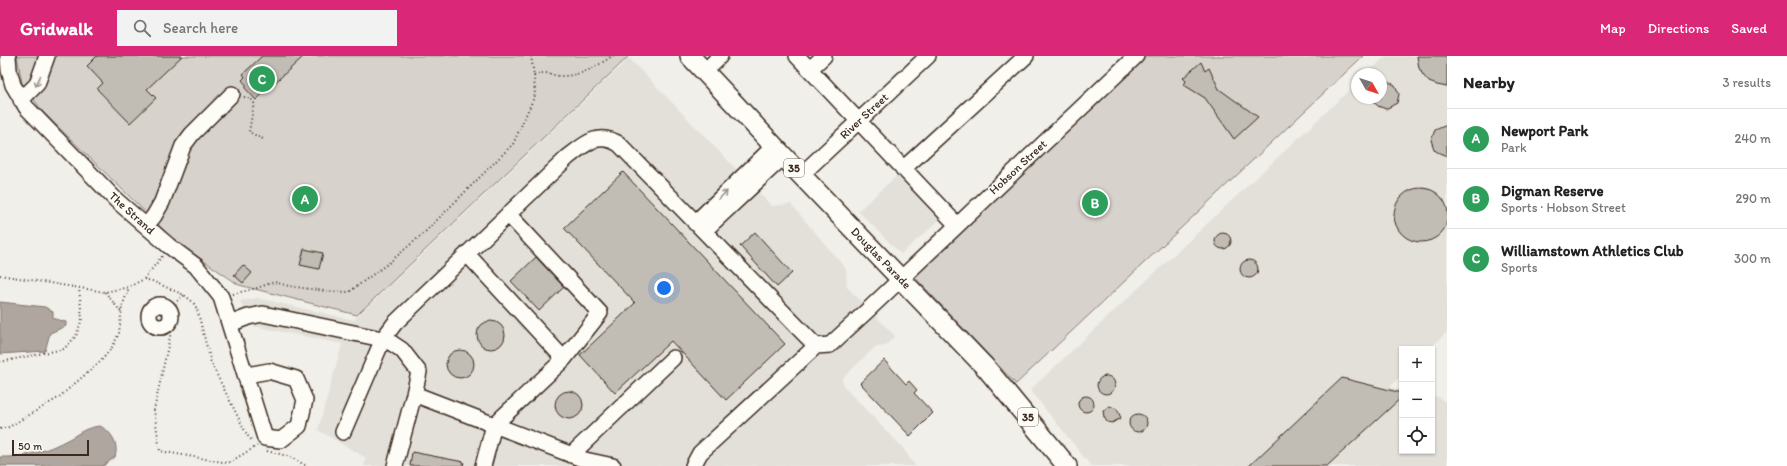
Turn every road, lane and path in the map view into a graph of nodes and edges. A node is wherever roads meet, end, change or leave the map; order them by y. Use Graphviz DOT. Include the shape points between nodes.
graph roads {
  1 [pos="47,56"];
  2 [pos="531,56"];
  3 [pos="612,56"];
  4 [pos="690,56"];
  5 [pos="720,56"];
  6 [pos="797,56"];
  7 [pos="824,56"];
  8 [pos="928,56"];
  9 [pos="1026,56"];
  10 [pos="1136,56"];
  11 [pos="6,58"];
  12 [pos="810,70"];
  13 [pos="704,72"];
  14 [pos="534,75"];
  15 [pos="232,94"];
  16 [pos="251,99"];
  17 [pos="21,100"];
  18 [pos="858,121"];
  19 [pos="265,140"];
  20 [pos="779,151"];
  21 [pos="903,169"];
  22 [pos="801,175"];
  23 [pos="508,214"];
  24 [pos="957,225"];
  25 [pos="146,226"];
  26 [pos="699,227"];
  27 [pos="169,246"];
  28 [pos="467,254"];
  29 [pos="0,275"];
  30 [pos="900,278"];
  31 [pos="144,279"];
  32 [pos="129,287"];
  33 [pos="79,288"];
  34 [pos="105,292"];
  35 [pos="184,295"];
  36 [pos="221,297"];
  37 [pos="122,313"];
  38 [pos="230,324"];
  39 [pos="383,339"];
  40 [pos="816,346"];
  41 [pos="673,358"];
  42 [pos="564,359"];
  43 [pos="0,362"];
  44 [pos="247,375"];
  45 [pos="414,394"];
  46 [pos="494,425"];
  47 [pos="0,429"];
  48 [pos="344,432"];
  49 [pos="257,447"];
  50 [pos="578,460"];
  51 [pos="1064,465"];
  52 [pos="307,466"];
  53 [pos="395,466"];
  54 [pos="483,466"];
  55 [pos="613,466"];
  56 [pos="692,466"];
  1 -- 17 [label="street, one-way" via="37,84"];
  2 -- 14 [label="path"];
  3 -- 14 [label="path" via="586,72 562,76 544,72"];
  4 -- 13 [label="main road, Douglas Parade / 35"];
  5 -- 13 [label="street"];
  6 -- 12 [label="street"];
  7 -- 12 [label="street"];
  8 -- 18 [label="street, River Street"];
  9 -- 21 [label="street"];
  10 -- 24 [label="street, Hobson Street"];
  11 -- 17 [label="street, The Strand" via="11,79"];
  12 -- 18 [label="street"];
  13 -- 20 [label="main road, Douglas Parade / 35"];
  14 -- 36 [label="path" via="535,95 513,144 425,232 349,292 325,291 274,282"];
  15 -- 25 [label="street" via="183,146 162,202"];
  16 -- 19 [label="path" via="254,103 250,132"];
  17 -- 25 [label="street, The Strand" via="103,187"];
  18 -- 21 [label="street"];
  18 -- 22 [label="street, River Street"];
  20 -- 22 [label="main road, Douglas Parade / 35"];
  20 -- 26 [label="street"];
  21 -- 24 [label="street"];
  22 -- 30 [label="main road, Douglas Parade / 35"];
  23 -- 26 [label="street" via="568,157 587,142 600,138 611,139 619,144"];
  23 -- 28 [label="street"];
  23 -- 42 [label="street" via="600,313"];
  24 -- 30 [label="street, Hobson Street"];
  25 -- 27 [label="street, The Strand"];
  26 -- 40 [label="street"];
  27 -- 31 [label="path"];
  27 -- 36 [label="street, The Strand" via="196,266"];
  28 -- 39 [label="street" via="394,323"];
  28 -- 42 [label="street"];
  29 -- 33 [label="path"];
  30 -- 40 [label="street, Hobson Street" via="830,345"];
  30 -- 51 [label="main road, Douglas Parade / 35" via="988,369"];
  31 -- 32 [label="path"];
  31 -- 35 [label="path"];
  32 -- 34 [label="path"];
  32 -- 37 [label="path"];
  33 -- 34 [label="path"];
  33 -- 43 [label="path" via="82,319 76,336 64,349"];
  34 -- 37 [label="path"];
  35 -- 49 [label="path" via="197,309 211,363 246,435"];
  35 -- 49 [label="path" via="168,316 171,332 154,410 160,451 228,463"];
  36 -- 38 [label="street, The Strand"];
  37 -- 47 [label="path" via="119,334 114,346 101,361 58,398 9,427"];
  38 -- 39 [label="street" via="263,314"];
  38 -- 44 [label="street, The Strand"];
  39 -- 45 [label="street" via="402,350 419,372"];
  39 -- 48 [label="street"];
  40 -- 56 [label="street" via="700,453"];
  41 -- 50 [label="street"];
  42 -- 46 [label="street"];
  44 -- 44 [label="street, The Strand" via="269,371 296,379 305,400 299,426 281,440 265,438"];
  45 -- 46 [label="street"];
  45 -- 53 [label="street"];
  46 -- 50 [label="street"];
  46 -- 54 [label="street"];
  49 -- 52 [label="path" via="273,454 288,456"];
  50 -- 55 [label="street"];
}
